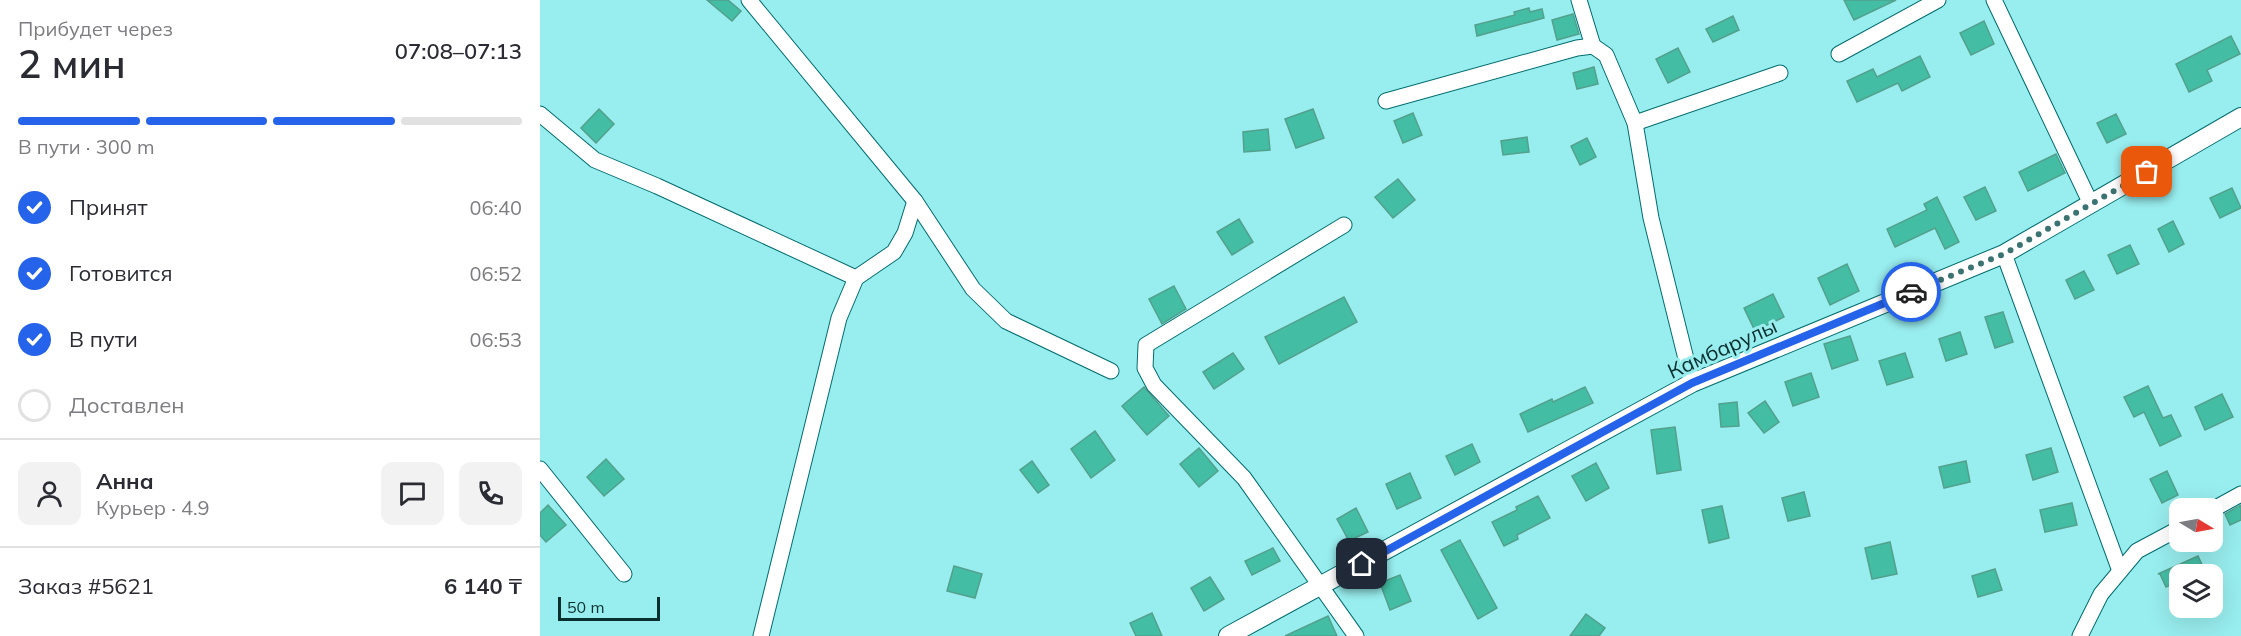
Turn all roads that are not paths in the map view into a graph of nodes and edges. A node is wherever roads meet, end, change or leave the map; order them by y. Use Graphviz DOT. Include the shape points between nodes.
graph roads {
  1 [pos="749,0"];
  2 [pos="1579,0"];
  3 [pos="1938,0"];
  4 [pos="1994,0"];
  5 [pos="1593,46"];
  6 [pos="1839,54"];
  7 [pos="1780,73"];
  8 [pos="1386,101"];
  9 [pos="540,114"];
  10 [pos="2241,117"];
  11 [pos="1635,123"];
  12 [pos="915,201"];
  13 [pos="2091,204"];
  14 [pos="1344,225"];
  15 [pos="2004,254"];
  16 [pos="856,278"];
  17 [pos="1111,371"];
  18 [pos="1692,383"];
  19 [pos="540,469"];
  20 [pos="2241,495"];
  21 [pos="2223,504"];
  22 [pos="2169,534"];
  23 [pos="2120,571"];
  24 [pos="624,574"];
  25 [pos="1321,586"];
  26 [pos="761,636"];
  27 [pos="1228,636"];
  28 [pos="1356,636"];
  29 [pos="2080,636"];
  1 -- 12 [label="street"];
  2 -- 5 [label="street"];
  3 -- 6 [label="street"];
  4 -- 13 [label="street"];
  5 -- 8 [label="street"];
  5 -- 11 [label="street" via="1606,55"];
  7 -- 11 [label="street"];
  9 -- 16 [label="street" via="595,160"];
  10 -- 13 [label="street, Камбарулы"];
  11 -- 18 [label="street" via="1652,218"];
  12 -- 16 [label="street" via="894,252"];
  12 -- 17 [label="street" via="973,289 1006,321"];
  13 -- 15 [label="street, Камбарулы"];
  14 -- 25 [label="street" via="1146,345 1145,369 1154,385 1244,478"];
  15 -- 18 [label="street, Камбарулы"];
  15 -- 23 [label="street"];
  16 -- 26 [label="street" via="839,318"];
  18 -- 25 [label="street, Камбарулы"];
  19 -- 24 [label="street"];
  20 -- 21 [label="street"];
  22 -- 23 [label="street" via="2137,551"];
  23 -- 29 [label="street" via="2101,594"];
  25 -- 27 [label="street, Камбарулы"];
  25 -- 28 [label="street"];
}
